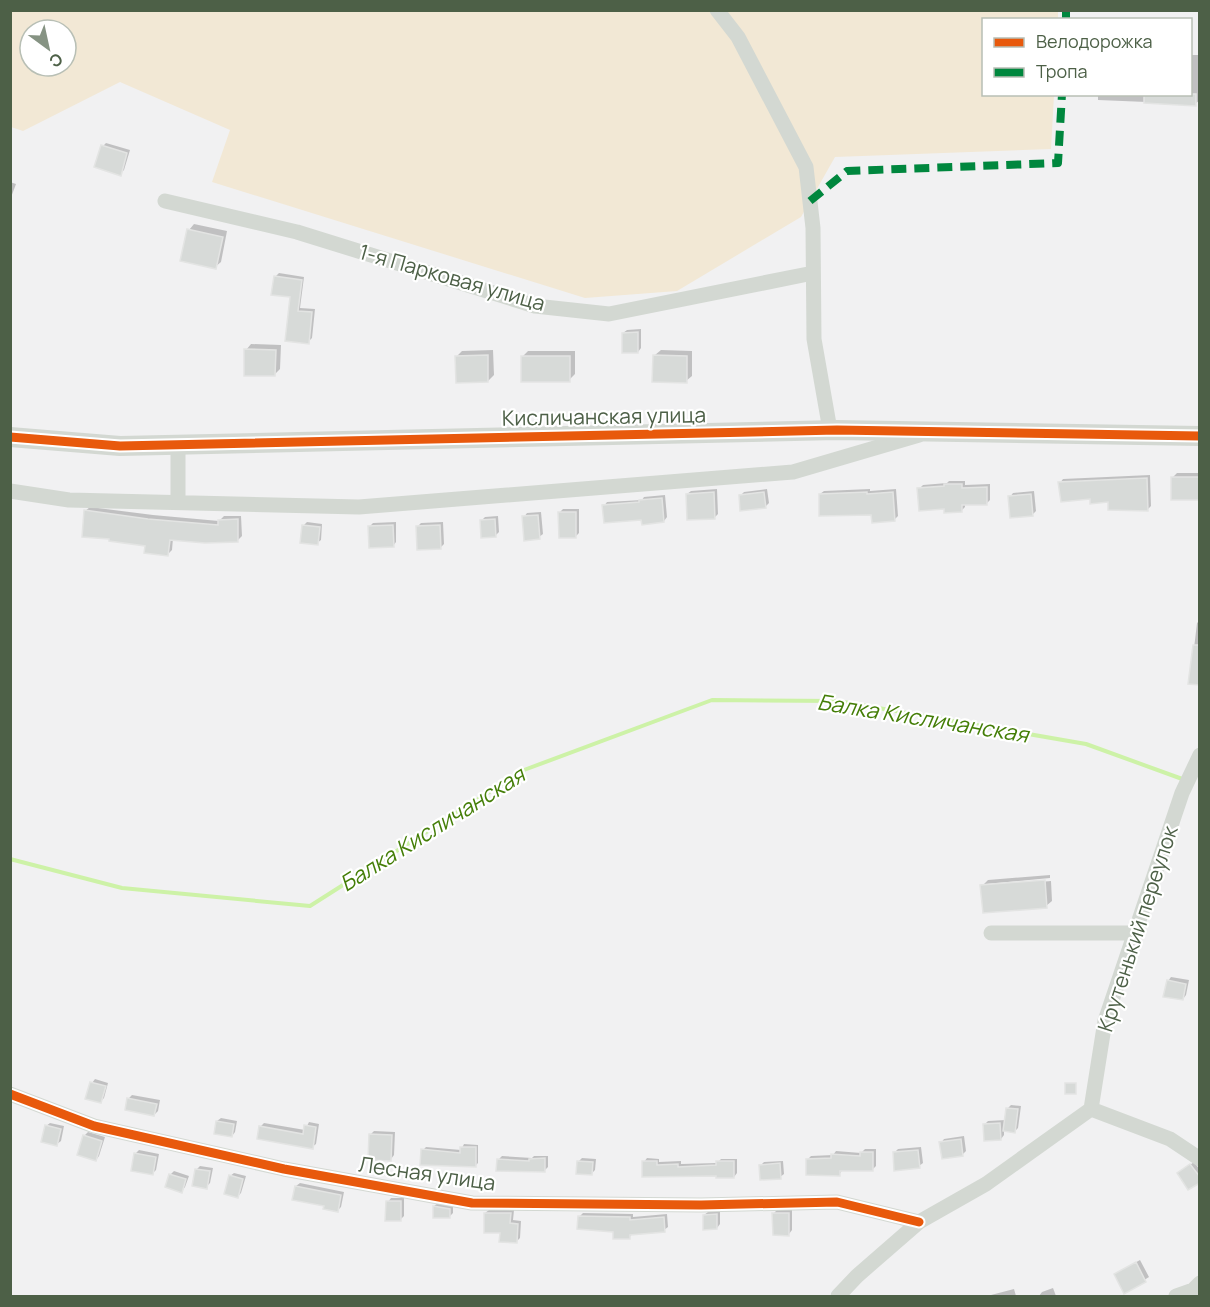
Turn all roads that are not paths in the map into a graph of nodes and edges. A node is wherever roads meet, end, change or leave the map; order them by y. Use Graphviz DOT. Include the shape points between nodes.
graph roads {
  1 [pos="717,10"];
  2 [pos="165,201"];
  3 [pos="813,273"];
  4 [pos="831,430"];
  5 [pos="930,432"];
  6 [pos="1200,436"];
  7 [pos="10,437"];
  8 [pos="178,444"];
  9 [pos="10,491"];
  10 [pos="178,502"];
  11 [pos="1200,755"];
  12 [pos="992,933"];
  13 [pos="1134,933"];
  14 [pos="10,1094"];
  15 [pos="1091,1109"];
  16 [pos="1200,1159"];
  17 [pos="919,1222"];
  18 [pos="1200,1283"];
  19 [pos="838,1296"];
  20 [pos="1176,1296"];
  1 -- 3 [label="street" via="738,37 806,167"];
  2 -- 3 [label="street, 1-я Парковая улица" via="297,232 535,306 609,314"];
  3 -- 4 [label="street" via="814,339"];
  4 -- 5 [label="street, Кисличанская улица"];
  4 -- 8 [label="street, Кисличанская улица"];
  5 -- 6 [label="street, Кисличанская улица"];
  5 -- 10 [label="street" via="794,472 358,507"];
  7 -- 8 [label="street, Кисличанская улица" via="120,446"];
  8 -- 10 [label="street"];
  9 -- 10 [label="street" via="69,500"];
  11 -- 13 [label="street, Крутенький переулок" via="1182,794"];
  12 -- 13 [label="street"];
  13 -- 15 [label="street, Крутенький переулок" via="1105,1021"];
  14 -- 17 [label="street, Лесная улица" via="94,1126 284,1169 472,1203 837,1202"];
  15 -- 16 [label="street" via="1170,1138"];
  15 -- 17 [label="street" via="986,1184"];
  17 -- 19 [label="street"];
  18 -- 20 [label="street"];
}
